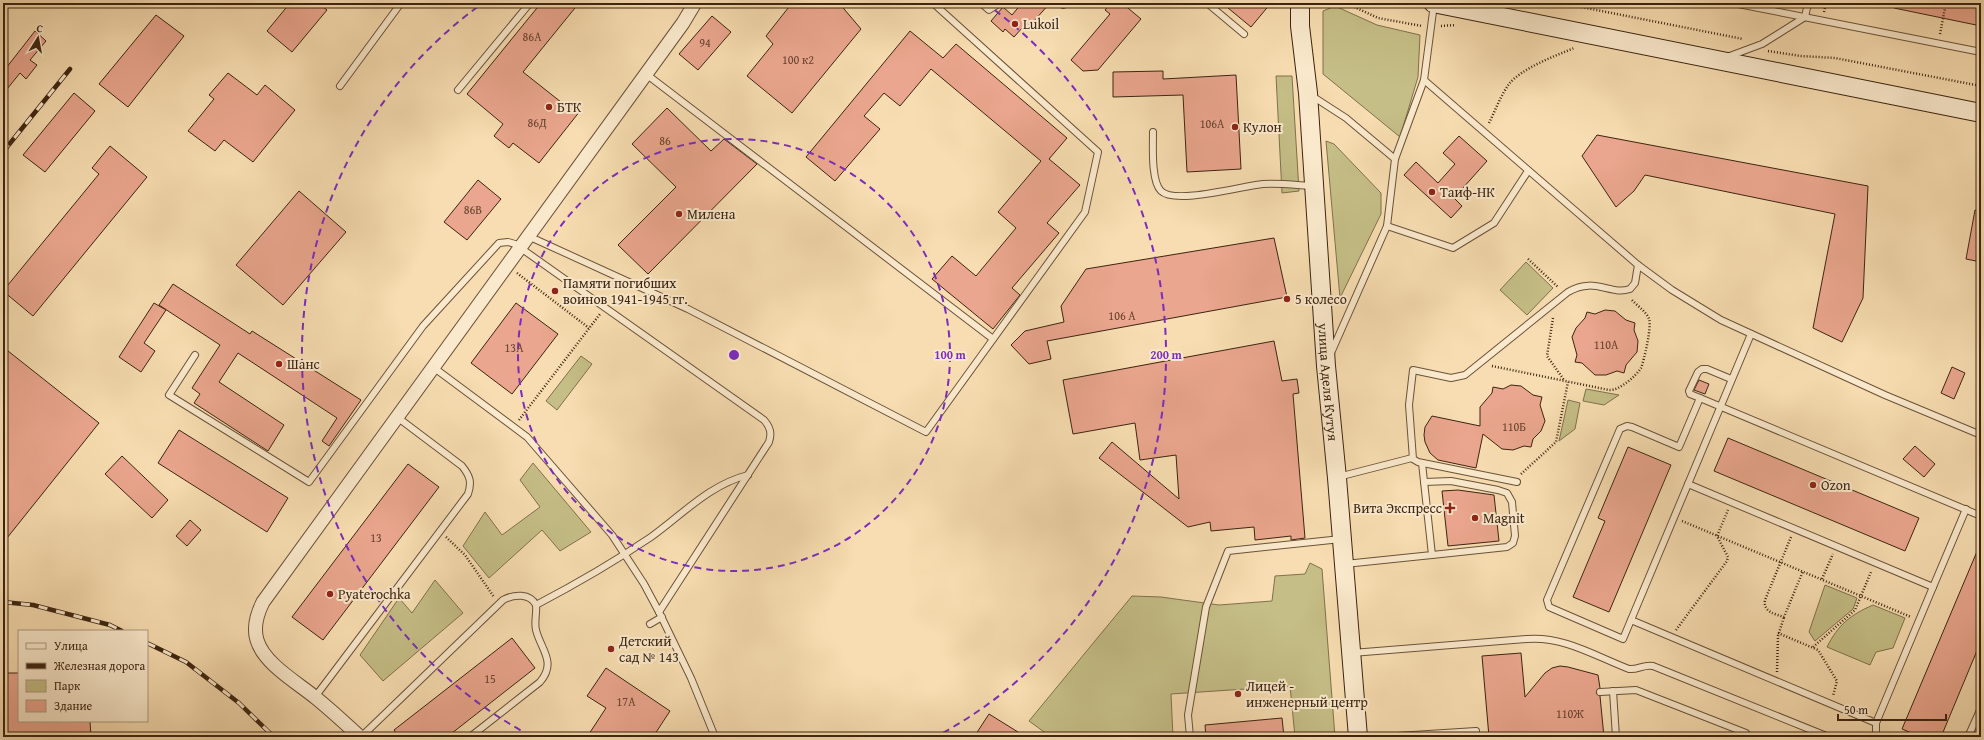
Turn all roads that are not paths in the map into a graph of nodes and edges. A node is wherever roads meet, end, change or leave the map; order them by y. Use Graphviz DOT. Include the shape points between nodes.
graph roads {
  1 [pos="401,3"];
  2 [pos="530,3"];
  3 [pos="695,3"];
  4 [pos="933,3"];
  5 [pos="981,3"];
  6 [pos="1000,3"];
  7 [pos="1061,3"];
  8 [pos="1068,3"];
  9 [pos="1207,3"];
  10 [pos="1300,3"];
  11 [pos="1434,3"];
  12 [pos="1733,3"];
  13 [pos="1808,3"];
  14 [pos="1805,17"];
  15 [pos="1244,34"];
  16 [pos="1981,52"];
  17 [pos="1718,60"];
  18 [pos="646,73"];
  19 [pos="1424,80"];
  20 [pos="340,86"];
  21 [pos="458,90"];
  22 [pos="1308,94"];
  23 [pos="1981,113"];
  24 [pos="1153,132"];
  25 [pos="1395,159"];
  26 [pos="1528,171"];
  27 [pos="1314,186"];
  28 [pos="1387,226"];
  29 [pos="528,236"];
  30 [pos="520,247"];
  31 [pos="1638,265"];
  32 [pos="1750,334"];
  33 [pos="993,339"];
  34 [pos="195,355"];
  35 [pos="1326,366"];
  36 [pos="433,367"];
  37 [pos="1732,379"];
  38 [pos="1700,398"];
  39 [pos="1720,406"];
  40 [pos="397,417"];
  41 [pos="1981,435"];
  42 [pos="1412,458"];
  43 [pos="1422,463"];
  44 [pos="748,475"];
  45 [pos="1337,478"];
  46 [pos="1515,481"];
  47 [pos="1424,482"];
  48 [pos="1688,484"];
  49 [pos="1966,509"];
  50 [pos="1981,516"];
  51 [pos="1341,539"];
  52 [pos="626,554"];
  53 [pos="1432,555"];
  54 [pos="1343,564"];
  55 [pos="1933,587"];
  56 [pos="536,605"];
  57 [pos="660,614"];
  58 [pos="1631,620"];
  59 [pos="650,624"];
  60 [pos="1350,653"];
  61 [pos="1613,691"];
  62 [pos="1600,692"];
  63 [pos="315,697"];
  64 [pos="1981,708"];
  65 [pos="1876,723"];
  66 [pos="1476,731"];
  67 [pos="361,737"];
  68 [pos="470,737"];
  69 [pos="715,737"];
  70 [pos="1190,737"];
  71 [pos="1358,737"];
  72 [pos="1381,737"];
  73 [pos="1616,737"];
  74 [pos="1749,737"];
  75 [pos="1829,737"];
  76 [pos="1876,737"];
  77 [pos="1968,737"];
  1 -- 20 [label="lane"];
  2 -- 21 [label="lane"];
  3 -- 18 [label="street"];
  4 -- 33 [label="lane" via="1098,152 1085,212"];
  5 -- 6 [label="lane" via="989,10"];
  7 -- 8 [label="lane"];
  9 -- 15 [label="lane"];
  10 -- 22 [label="street, улица Аделя Кутуя" via="1300,26"];
  11 -- 17 [label="street"];
  11 -- 19 [label="lane"];
  12 -- 14 [label="lane"];
  13 -- 14 [label="lane"];
  14 -- 16 [label="lane"];
  14 -- 17 [label="lane" via="1762,44"];
  17 -- 23 [label="street"];
  18 -- 29 [label="street"];
  18 -- 33 [label="lane"];
  19 -- 25 [label="lane"];
  19 -- 26 [label="lane"];
  22 -- 25 [label="lane" via="1346,118"];
  22 -- 27 [label="street, улица Аделя Кутуя"];
  24 -- 27 [label="lane" via="1155,183 1162,192 1170,196 1184,197 1264,184"];
  25 -- 28 [label="lane"];
  26 -- 28 [label="lane" via="1494,223 1453,248"];
  26 -- 31 [label="lane"];
  27 -- 35 [label="street, улица Аделя Кутуя"];
  28 -- 35 [label="lane"];
  29 -- 30 [label="street"];
  29 -- 33 [label="lane" via="688,309 926,432"];
  30 -- 34 [label="lane" via="510,242 499,243 432,316 309,482 169,395"];
  30 -- 36 [label="street"];
  30 -- 44 [label="lane" via="764,420 771,431 769,442"];
  31 -- 32 [label="lane" via="1698,307"];
  31 -- 42 [label="lane" via="1633,286 1626,290 1589,284 1574,288 1466,375 1457,378 1413,370 1409,405"];
  32 -- 37 [label="lane"];
  32 -- 41 [label="lane"];
  35 -- 45 [label="street, улица Аделя Кутуя"];
  36 -- 40 [label="street"];
  36 -- 52 [label="lane" via="527,436"];
  37 -- 38 [label="lane" via="1707,369 1700,370 1689,389 1690,394"];
  37 -- 39 [label="lane"];
  38 -- 39 [label="lane"];
  38 -- 58 [label="lane" via="1679,447 1632,427 1620,429 1547,600 1547,606 1550,608 1623,639"];
  39 -- 48 [label="lane"];
  39 -- 49 [label="lane"];
  40 -- 63 [label="street" via="263,602 258,613 255,627 262,652"];
  40 -- 63 [label="lane" via="462,466 468,473 471,486 468,494"];
  42 -- 43 [label="lane"];
  42 -- 45 [label="lane"];
  43 -- 46 [label="lane"];
  43 -- 47 [label="lane"];
  44 -- 52 [label="lane" via="720,485"];
  44 -- 57 [label="lane"];
  45 -- 51 [label="street, улица Аделя Кутуя"];
  47 -- 53 [label="lane"];
  47 -- 53 [label="lane" via="1446,481 1498,490 1507,493 1512,502 1515,536 1511,545"];
  48 -- 55 [label="lane"];
  48 -- 58 [label="lane"];
  49 -- 50 [label="lane"];
  49 -- 55 [label="lane"];
  51 -- 54 [label="street, улица Аделя Кутуя"];
  51 -- 70 [label="lane" via="1228,551 1206,607 1188,715"];
  52 -- 56 [label="lane"];
  52 -- 57 [label="lane"];
  53 -- 54 [label="lane"];
  54 -- 60 [label="street, улица Аделя Кутуя"];
  55 -- 65 [label="lane"];
  56 -- 67 [label="lane" via="534,600 518,595 499,603"];
  56 -- 68 [label="lane" via="536,630 548,664 545,676"];
  57 -- 59 [label="lane"];
  57 -- 69 [label="lane" via="692,678"];
  58 -- 65 [label="lane"];
  60 -- 71 [label="street, улица Аделя Кутуя"];
  60 -- 75 [label="lane" via="1527,639 1551,640 1571,644 1629,669 1653,666"];
  61 -- 62 [label="lane"];
  61 -- 73 [label="lane"];
  61 -- 74 [label="lane" via="1640,692 1746,733"];
  63 -- 67 [label="street"];
  64 -- 77 [label="lane"];
  65 -- 76 [label="lane"];
  66 -- 72 [label="lane"];
}
